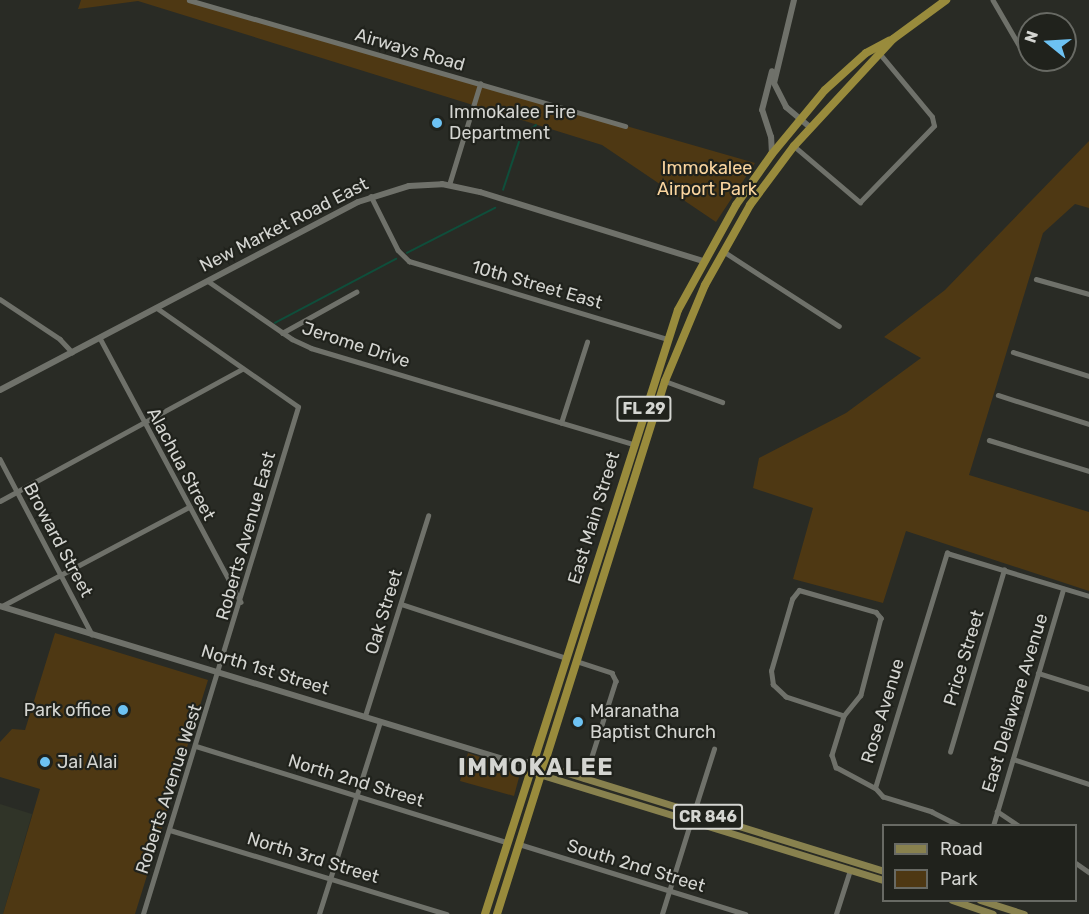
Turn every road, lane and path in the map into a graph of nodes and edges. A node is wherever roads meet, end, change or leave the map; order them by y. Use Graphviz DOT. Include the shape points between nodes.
graph roads {
  1 [pos="189,0"];
  2 [pos="794,0"];
  3 [pos="946,0"];
  4 [pos="993,0"];
  5 [pos="893,39"];
  6 [pos="1017,41"];
  7 [pos="874,48"];
  8 [pos="881,55"];
  9 [pos="777,60"];
  10 [pos="480,84"];
  11 [pos="799,119"];
  12 [pos="625,126"];
  13 [pos="810,127"];
  14 [pos="794,146"];
  15 [pos="772,154"];
  16 [pos="449,185"];
  17 [pos="370,196"];
  18 [pos="722,251"];
  19 [pos="703,261"];
  20 [pos="714,267"];
  21 [pos="1036,279"];
  22 [pos="208,281"];
  23 [pos="356,292"];
  24 [pos="1089,294"];
  25 [pos="0,299"];
  26 [pos="156,308"];
  27 [pos="839,326"];
  28 [pos="282,333"];
  29 [pos="100,338"];
  30 [pos="667,339"];
  31 [pos="587,342"];
  32 [pos="72,352"];
  33 [pos="1013,352"];
  34 [pos="242,369"];
  35 [pos="1089,376"];
  36 [pos="665,381"];
  37 [pos="0,390"];
  38 [pos="998,395"];
  39 [pos="722,402"];
  40 [pos="561,423"];
  41 [pos="144,424"];
  42 [pos="1089,424"];
  43 [pos="989,440"];
  44 [pos="633,444"];
  45 [pos="643,448"];
  46 [pos="0,459"];
  47 [pos="1089,471"];
  48 [pos="17,492"];
  49 [pos="0,501"];
  50 [pos="189,507"];
  51 [pos="428,516"];
  52 [pos="1004,570"];
  53 [pos="61,575"];
  54 [pos="1063,589"];
  55 [pos="1089,596"];
  56 [pos="241,602"];
  57 [pos="401,604"];
  58 [pos="1,606"];
  59 [pos="92,634"];
  60 [pos="566,658"];
  61 [pos="576,661"];
  62 [pos="220,672"];
  63 [pos="1038,673"];
  64 [pos="1089,689"];
  65 [pos="365,716"];
  66 [pos="844,716"];
  67 [pos="380,722"];
  68 [pos="196,746"];
  69 [pos="714,749"];
  70 [pos="950,752"];
  71 [pos="1012,759"];
  72 [pos="531,766"];
  73 [pos="544,766"];
  74 [pos="541,775"];
  75 [pos="585,779"];
  76 [pos="1089,784"];
  77 [pos="875,788"];
  78 [pos="618,789"];
  79 [pos="357,795"];
  80 [pos="615,797"];
  81 [pos="997,811"];
  82 [pos="694,812"];
  83 [pos="691,821"];
  84 [pos="957,824"];
  85 [pos="993,824"];
  86 [pos="1017,824"];
  87 [pos="170,830"];
  88 [pos="507,842"];
  89 [pos="519,844"];
  90 [pos="853,861"];
  91 [pos="850,870"];
  92 [pos="882,870"];
  93 [pos="331,878"];
  94 [pos="882,879"];
  95 [pos="670,891"];
  96 [pos="985,902"];
  97 [pos="969,903"];
  98 [pos="1009,912"];
  99 [pos="145,914"];
  100 [pos="319,914"];
  101 [pos="447,914"];
  102 [pos="485,914"];
  103 [pos="497,914"];
  104 [pos="662,914"];
  105 [pos="744,914"];
  106 [pos="836,914"];
  107 [pos="993,914"];
  108 [pos="1024,914"];
  1 -- 10 [label="street, Airways Road"];
  2 -- 9 [label="main road"];
  3 -- 5 [label="highway, East Main Street / FL 29"];
  4 -- 6 [label="street"];
  5 -- 7 [label="highway, East Main Street / FL 29"];
  5 -- 8 [label="highway, East Main Street / FL 29"];
  7 -- 8 [label="street"];
  7 -- 11 [label="highway, East Main Street / FL 29"];
  8 -- 13 [label="highway, East Main Street / FL 29"];
  8 -- 14 [label="street" via="932,117 934,126 860,202"];
  9 -- 11 [label="main road" via="776,90"];
  9 -- 15 [label="main road" via="762,104"];
  10 -- 12 [label="street, Airways Road"];
  10 -- 16 [label="street"];
  11 -- 13 [label="main road"];
  11 -- 15 [label="highway, East Main Street / FL 29"];
  13 -- 14 [label="highway, East Main Street / FL 29"];
  14 -- 18 [label="highway, East Main Street / FL 29"];
  15 -- 19 [label="highway, East Main Street / FL 29"];
  16 -- 17 [label="main road, New Market Road East" via="409,186"];
  16 -- 19 [label="main road, New Market Road East"];
  17 -- 22 [label="main road, New Market Road East"];
  17 -- 30 [label="street, 10th Street East" via="401,255 410,261"];
  18 -- 20 [label="highway, East Main Street / FL 29"];
  18 -- 27 [label="street"];
  19 -- 20 [label="highway"];
  19 -- 30 [label="highway, East Main Street / FL 29"];
  20 -- 36 [label="highway, East Main Street / FL 29"];
  21 -- 24 [label="street"];
  22 -- 26 [label="main road, New Market Road East"];
  22 -- 28 [label="street, Jerome Drive"];
  23 -- 28 [label="street"];
  25 -- 32 [label="street" via="60,339"];
  26 -- 29 [label="main road, New Market Road East"];
  26 -- 34 [label="street"];
  28 -- 40 [label="street, Jerome Drive" via="311,348"];
  29 -- 32 [label="main road, New Market Road East"];
  29 -- 41 [label="street, Alachua Street"];
  30 -- 44 [label="highway, East Main Street / FL 29"];
  31 -- 40 [label="street"];
  32 -- 37 [label="main road, New Market Road East"];
  33 -- 35 [label="street"];
  34 -- 41 [label="street"];
  34 -- 56 [label="street, Roberts Avenue East" via="298,407"];
  36 -- 39 [label="street"];
  36 -- 45 [label="highway, East Main Street / FL 29"];
  38 -- 42 [label="street"];
  40 -- 44 [label="street, Jerome Drive"];
  41 -- 48 [label="street"];
  41 -- 50 [label="street, Alachua Street"];
  43 -- 47 [label="street"];
  44 -- 45 [label="highway"];
  44 -- 60 [label="highway, East Main Street / FL 29"];
  45 -- 61 [label="highway, East Main Street / FL 29"];
  46 -- 48 [label="street, Broward Street"];
  48 -- 49 [label="street"];
  48 -- 53 [label="street, Broward Street"];
  50 -- 53 [label="street"];
  50 -- 56 [label="street, Alachua Street"];
  51 -- 57 [label="street, Oak Street"];
  52 -- 54 [label="street"];
  52 -- 70 [label="street, Price Street"];
  52 -- 77 [label="street, Rose Avenue" via="947,553"];
  53 -- 58 [label="street"];
  53 -- 59 [label="street, Broward Street"];
  54 -- 55 [label="street"];
  54 -- 63 [label="street, East Delaware Avenue"];
  56 -- 62 [label="street, Roberts Avenue East"];
  57 -- 60 [label="street"];
  57 -- 65 [label="street, Oak Street"];
  58 -- 59 [label="main road, North 1st Street"];
  59 -- 62 [label="main road, North 1st Street"];
  60 -- 61 [label="highway"];
  60 -- 72 [label="highway, East Main Street / FL 29"];
  61 -- 73 [label="highway, East Main Street / FL 29"];
  61 -- 75 [label="street" via="609,672 616,681"];
  62 -- 65 [label="main road, North 1st Street"];
  62 -- 68 [label="street, Roberts Avenue West"];
  63 -- 64 [label="street"];
  63 -- 71 [label="street, East Delaware Avenue"];
  65 -- 67 [label="main road, North 1st Street"];
  66 -- 66 [label="street" via="861,695 881,618 876,612 800,590 792,599 771,671 773,685 786,697"];
  66 -- 77 [label="street" via="832,762 858,782"];
  67 -- 72 [label="main road, North 1st Street"];
  67 -- 79 [label="street"];
  68 -- 79 [label="street, North 2nd Street"];
  68 -- 87 [label="street, Roberts Avenue West"];
  69 -- 82 [label="street"];
  71 -- 76 [label="street"];
  71 -- 81 [label="street, East Delaware Avenue"];
  72 -- 73 [label="main road, CR 846"];
  72 -- 74 [label="main road, CR 846"];
  72 -- 88 [label="highway, FL 29"];
  73 -- 74 [label="highway, FL 29"];
  73 -- 75 [label="main road, CR 846"];
  74 -- 80 [label="main road, CR 846"];
  74 -- 89 [label="highway, FL 29"];
  75 -- 78 [label="main road, CR 846"];
  77 -- 84 [label="street, Rose Avenue" via="883,797"];
  78 -- 80 [label="main road"];
  78 -- 82 [label="main road, CR 846"];
  79 -- 88 [label="street, North 2nd Street"];
  79 -- 93 [label="street"];
  80 -- 83 [label="main road, CR 846"];
  81 -- 85 [label="street, East Delaware Avenue"];
  81 -- 86 [label="street"];
  82 -- 83 [label="main road"];
  82 -- 90 [label="main road, CR 846"];
  83 -- 91 [label="main road, CR 846"];
  83 -- 95 [label="street"];
  87 -- 93 [label="street, North 3rd Street"];
  87 -- 99 [label="street, Roberts Avenue West"];
  88 -- 102 [label="highway, FL 29"];
  89 -- 95 [label="street, South 2nd Street"];
  89 -- 103 [label="highway, FL 29"];
  90 -- 91 [label="main road"];
  90 -- 92 [label="main road, CR 846"];
  91 -- 94 [label="main road, CR 846"];
  91 -- 106 [label="street"];
  93 -- 100 [label="street"];
  93 -- 101 [label="street, North 3rd Street"];
  95 -- 104 [label="street"];
  95 -- 105 [label="street, South 2nd Street"];
  96 -- 98 [label="main road"];
  97 -- 107 [label="main road"];
  98 -- 108 [label="main road"];
}
